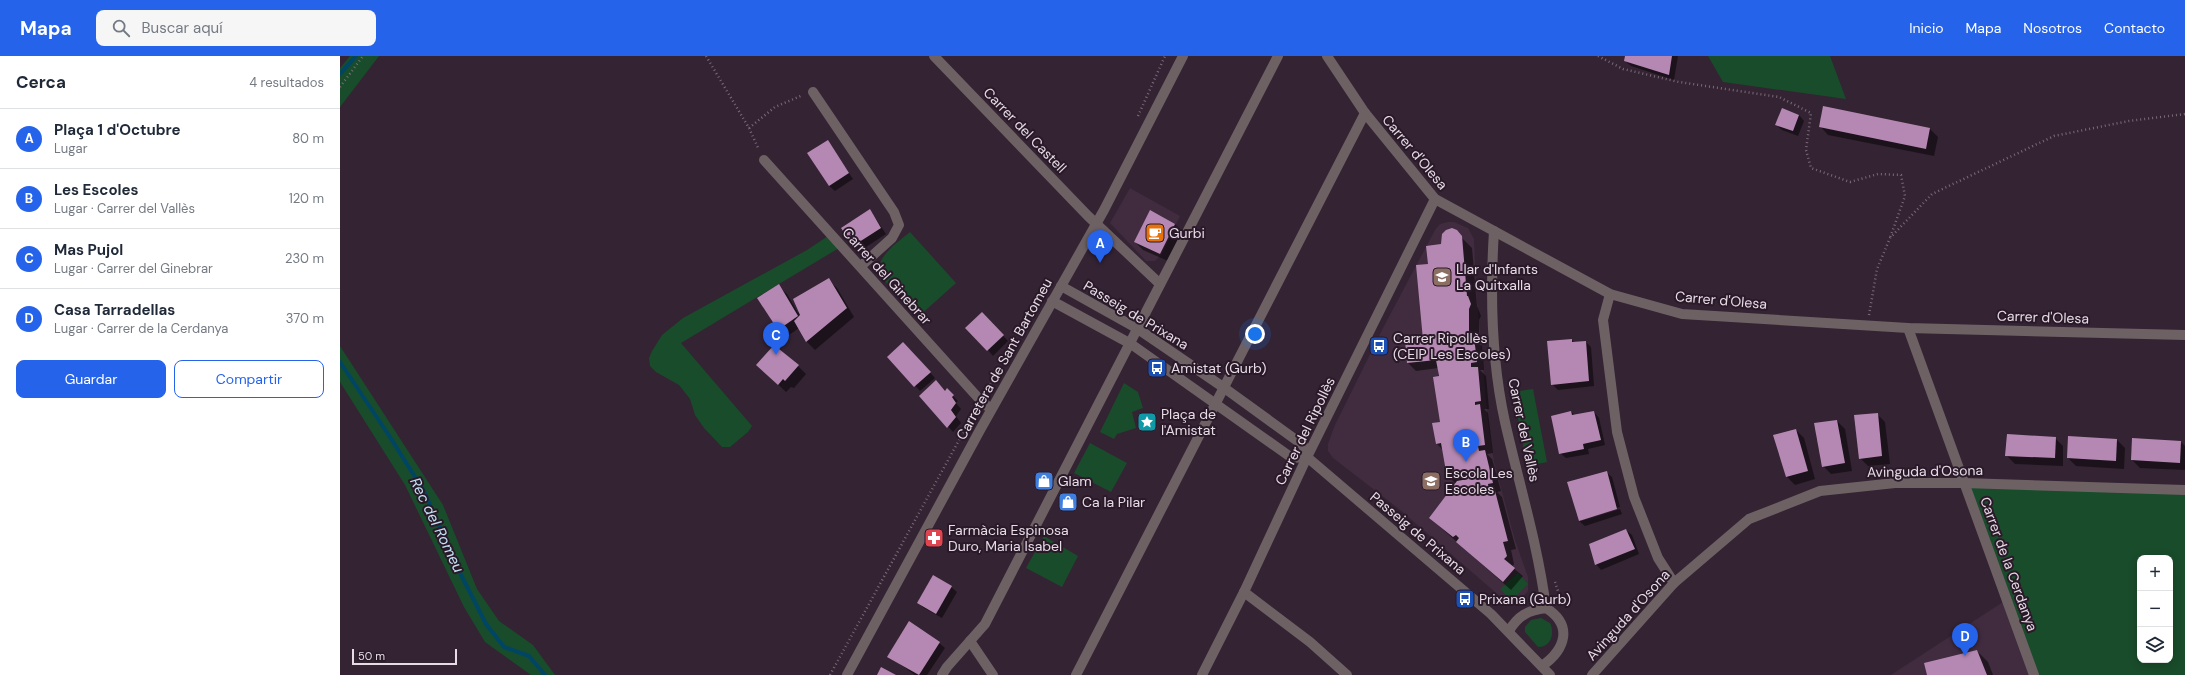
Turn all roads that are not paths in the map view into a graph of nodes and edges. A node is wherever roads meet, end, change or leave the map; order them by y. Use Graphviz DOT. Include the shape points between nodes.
graph roads {
  1 [pos="934,56"];
  2 [pos="1183,56"];
  3 [pos="1278,56"];
  4 [pos="1328,56"];
  5 [pos="813,92"];
  6 [pos="1365,113"];
  7 [pos="764,160"];
  8 [pos="1435,199"];
  9 [pos="1096,224"];
  10 [pos="1494,231"];
  11 [pos="861,266"];
  12 [pos="1160,284"];
  13 [pos="1061,286"];
  14 [pos="1610,294"];
  15 [pos="1052,301"];
  16 [pos="1908,328"];
  17 [pos="1138,329"];
  18 [pos="2185,335"];
  19 [pos="1131,344"];
  20 [pos="1223,387"];
  21 [pos="1216,403"];
  22 [pos="992,409"];
  23 [pos="1307,457"];
  24 [pos="1964,482"];
  25 [pos="2185,490"];
  26 [pos="1674,583"];
  27 [pos="1244,592"];
  28 [pos="1546,608"];
  29 [pos="1509,631"];
  30 [pos="970,641"];
  31 [pos="1542,666"];
  32 [pos="847,675"];
  33 [pos="942,675"];
  34 [pos="993,675"];
  35 [pos="1076,675"];
  36 [pos="1202,675"];
  37 [pos="1347,675"];
  38 [pos="1550,675"];
  39 [pos="1592,675"];
  40 [pos="2034,675"];
  1 -- 9 [label="street, Carrer del Castell"];
  2 -- 9 [label="street, Carretera de Sant Bartomeu"];
  3 -- 12 [label="street"];
  4 -- 6 [label="street, Carrer d'Olesa"];
  5 -- 11 [label="street" via="894,212 899,225 892,238"];
  6 -- 8 [label="street, Carrer d'Olesa"];
  6 -- 20 [label="street"];
  7 -- 11 [label="street, Carrer del Ginebrar"];
  8 -- 10 [label="street, Carrer d'Olesa"];
  8 -- 23 [label="street, Carrer del Ripollès"];
  9 -- 12 [label="street"];
  9 -- 13 [label="street, Carretera de Sant Bartomeu"];
  10 -- 14 [label="street, Carrer d'Olesa"];
  10 -- 28 [label="street, Carrer del Vallès" via="1491,285 1498,373 1505,421 1541,571"];
  11 -- 22 [label="street, Carrer del Ginebrar" via="981,401"];
  12 -- 17 [label="street"];
  13 -- 15 [label="street, Carretera de Sant Bartomeu"];
  13 -- 17 [label="street, Passeig de Prixana"];
  14 -- 16 [label="street, Carrer d'Olesa" via="1682,314"];
  14 -- 26 [label="street" via="1603,320 1617,432 1634,497 1658,558"];
  15 -- 19 [label="street, Passeig de Prixana"];
  15 -- 22 [label="street, Carretera de Sant Bartomeu"];
  16 -- 18 [label="street, Carrer d'Olesa"];
  16 -- 24 [label="street, Carrer de la Cerdanya"];
  17 -- 19 [label="street"];
  17 -- 20 [label="street, Passeig de Prixana"];
  19 -- 21 [label="street, Passeig de Prixana"];
  19 -- 30 [label="street" via="1105,389 985,624"];
  20 -- 21 [label="street"];
  20 -- 23 [label="street, Passeig de Prixana" via="1303,445"];
  21 -- 23 [label="street, Passeig de Prixana" via="1292,458"];
  21 -- 35 [label="street"];
  22 -- 32 [label="street, Carretera de Sant Bartomeu"];
  23 -- 27 [label="street, Carrer del Ripollès"];
  23 -- 29 [label="street, Passeig de Prixana"];
  24 -- 25 [label="street, Avinguda d'Osona"];
  24 -- 26 [label="street, Avinguda d'Osona" via="1895,483 1820,491 1749,519"];
  24 -- 40 [label="street, Carrer de la Cerdanya"];
  26 -- 39 [label="street, Avinguda d'Osona"];
  27 -- 36 [label="street, Carrer del Ripollès"];
  27 -- 37 [label="street" via="1310,642"];
  28 -- 29 [label="street" via="1528,612 1520,617"];
  28 -- 31 [label="street" via="1561,622 1563,639 1550,660"];
  29 -- 31 [label="street"];
  30 -- 33 [label="street"];
  30 -- 34 [label="street"];
  31 -- 38 [label="street"];
}
